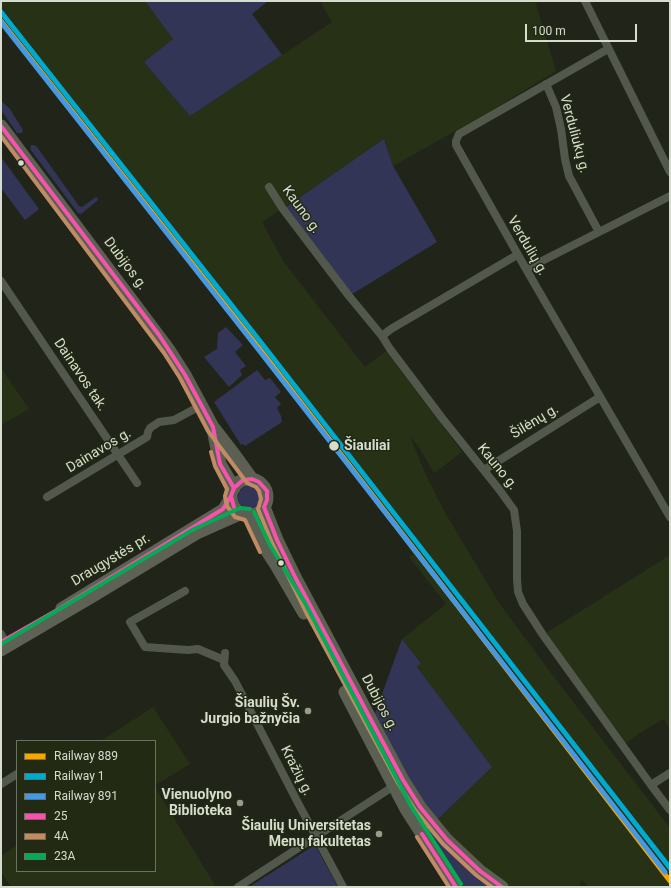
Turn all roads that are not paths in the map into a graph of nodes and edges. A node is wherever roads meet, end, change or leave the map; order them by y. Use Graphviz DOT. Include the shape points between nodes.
graph roads {
  1 [pos="585,1"];
  2 [pos="608,49"];
  3 [pos="546,84"];
  4 [pos="1,126"];
  5 [pos="670,172"];
  6 [pos="269,187"];
  7 [pos="670,196"];
  8 [pos="599,232"];
  9 [pos="517,255"];
  10 [pos="526,269"];
  11 [pos="1,281"];
  12 [pos="382,336"];
  13 [pos="600,397"];
  14 [pos="202,405"];
  15 [pos="213,427"];
  16 [pos="119,455"];
  17 [pos="484,470"];
  18 [pos="252,479"];
  19 [pos="137,483"];
  20 [pos="232,492"];
  21 [pos="47,497"];
  22 [pos="264,507"];
  23 [pos="246,514"];
  24 [pos="670,517"];
  25 [pos="185,592"];
  26 [pos="3,643"];
  27 [pos="670,773"];
  28 [pos="16,775"];
  29 [pos="398,783"];
  30 [pos="1,784"];
  31 [pos="651,785"];
  32 [pos="670,810"];
  33 [pos="316,837"];
  34 [pos="238,887"];
  35 [pos="343,887"];
  36 [pos="456,887"];
  37 [pos="502,887"];
  1 -- 2 [label="street"];
  2 -- 3 [label="street, Verdulių g."];
  2 -- 5 [label="street"];
  3 -- 8 [label="street, Verduliukų g." via="556,107 568,171"];
  3 -- 9 [label="street, Verdulių g." via="459,134 456,140 456,145"];
  4 -- 14 [label="main road, Dubijos g." via="159,336"];
  6 -- 12 [label="street, Kauno g."];
  7 -- 8 [label="street"];
  8 -- 10 [label="street"];
  9 -- 10 [label="street, Verdulių g."];
  9 -- 12 [label="street"];
  10 -- 13 [label="street, Verdulių g."];
  11 -- 16 [label="street, Dainavos tak."];
  12 -- 17 [label="street, Kauno g."];
  13 -- 17 [label="street, Šilėnų g."];
  13 -- 24 [label="street, Verdulių g."];
  14 -- 15 [label="main road, Dubijos g."];
  14 -- 16 [label="street, Dainavos g." via="174,420 159,422 150,428 147,437"];
  15 -- 18 [label="main road, Dubijos g."];
  15 -- 20 [label="main road, Dubijos g." via="220,464"];
  16 -- 19 [label="street, Dainavos tak."];
  16 -- 21 [label="street, Dainavos g."];
  17 -- 31 [label="street, Kauno g." via="514,510 517,530 518,592 523,604"];
  18 -- 20 [label="main road" via="243,480"];
  18 -- 22 [label="main road" via="260,482 267,492"];
  20 -- 23 [label="main road" via="234,506"];
  20 -- 26 [label="main road, Draugystės pr." via="223,509"];
  22 -- 23 [label="main road" via="258,513"];
  22 -- 29 [label="main road, Dubijos g." via="277,540"];
  23 -- 26 [label="main road, Draugystės pr." via="197,534 100,594"];
  23 -- 29 [label="main road, Dubijos g."];
  25 -- 33 [label="street, Kražių g." via="130,622 145,647 198,649 224,656 224,665 235,681"];
  27 -- 31 [label="street"];
  28 -- 30 [label="street"];
  29 -- 33 [label="street"];
  29 -- 36 [label="main road, Dubijos g." via="406,809"];
  29 -- 37 [label="main road, Dubijos g." via="447,840 480,871"];
  31 -- 32 [label="street, Kauno g."];
  33 -- 34 [label="street"];
  33 -- 35 [label="street, Kražių g."];
}
